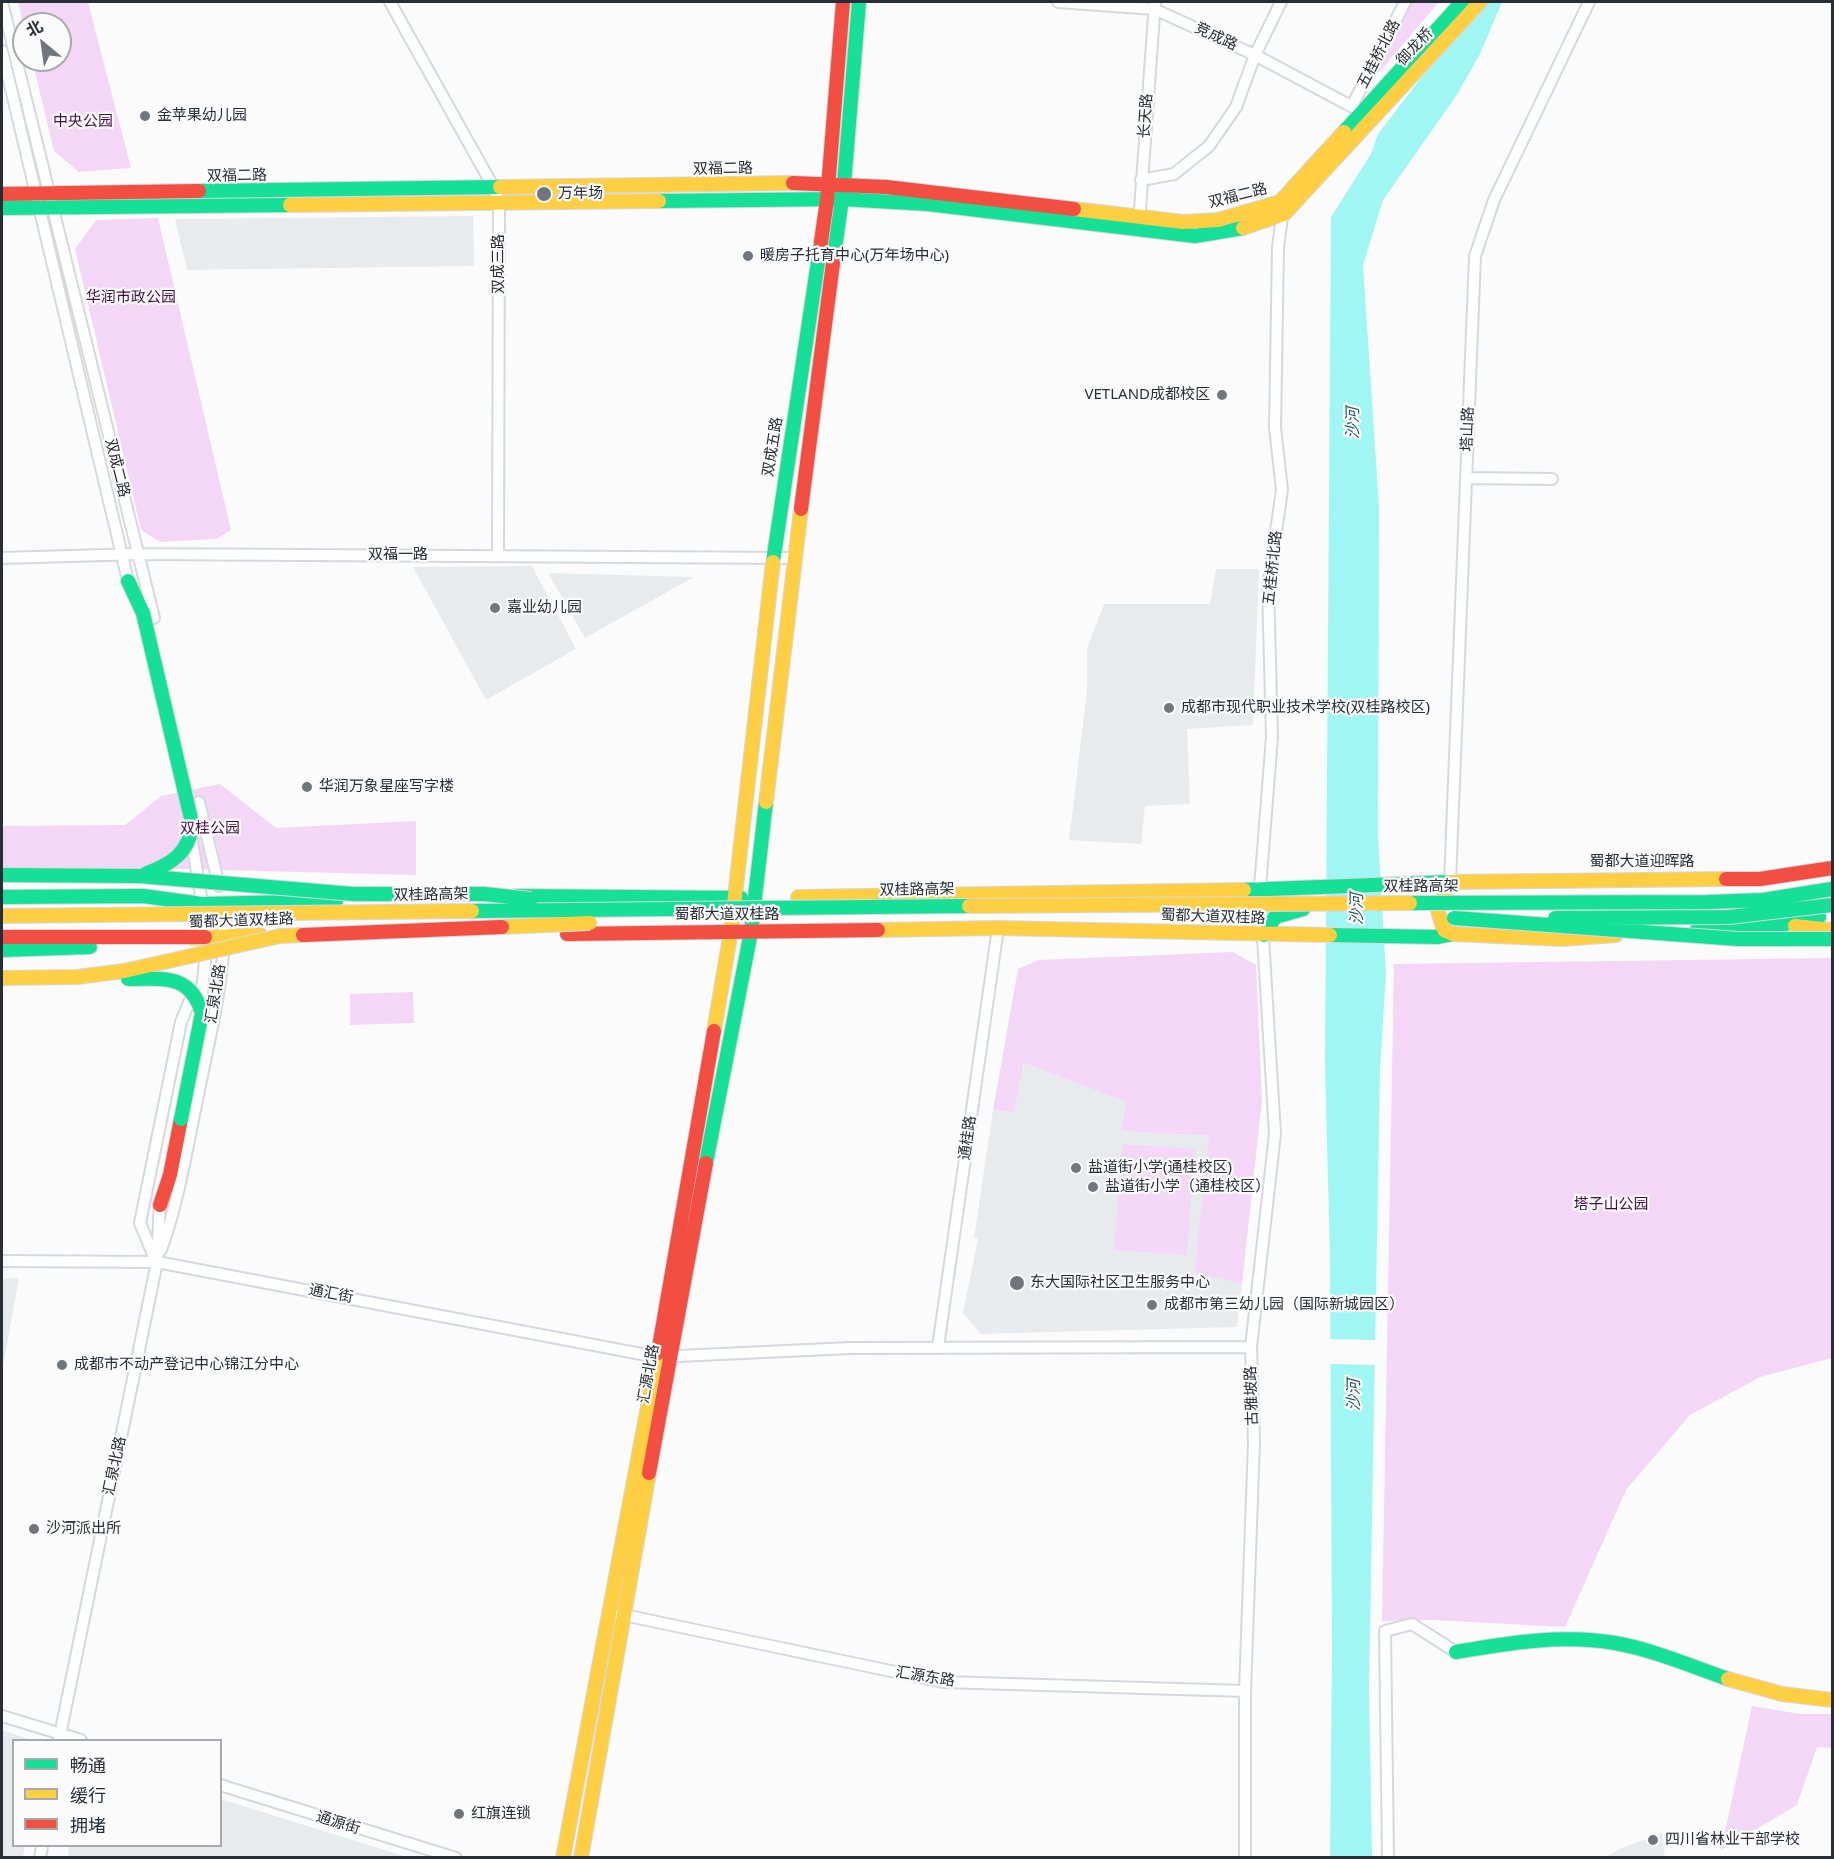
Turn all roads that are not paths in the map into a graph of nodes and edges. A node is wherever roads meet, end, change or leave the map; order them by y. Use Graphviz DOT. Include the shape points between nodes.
graph roads {
  1 [pos="3,2"];
  2 [pos="390,2"];
  3 [pos="843,2"];
  4 [pos="859,2"];
  5 [pos="1058,2"];
  6 [pos="1281,2"];
  7 [pos="1405,2"];
  8 [pos="1462,2"];
  9 [pos="1480,2"];
  10 [pos="1589,2"];
  11 [pos="1154,5"];
  12 [pos="2,51"];
  13 [pos="1255,55"];
  14 [pos="1387,83"];
  15 [pos="1363,111"];
  16 [pos="1141,180"];
  17 [pos="829,183"];
  18 [pos="844,184"];
  19 [pos="2,194"];
  20 [pos="43,194"];
  21 [pos="497,196"];
  22 [pos="842,199"];
  23 [pos="827,200"];
  24 [pos="2,208"];
  25 [pos="54,208"];
  26 [pos="1282,208"];
  27 [pos="40,209"];
  28 [pos="1139,216"];
  29 [pos="1139,231"];
  30 [pos="1466,478"];
  31 [pos="1552,479"];
  32 [pos="139,554"];
  33 [pos="498,555"];
  34 [pos="122,556"];
  35 [pos="2,558"];
  36 [pos="773,558"];
  37 [pos="794,558"];
  38 [pos="128,581"];
  39 [pos="1833,868"];
  40 [pos="2,875"];
  41 [pos="139,876"];
  42 [pos="1450,882"];
  43 [pos="1260,888"];
  44 [pos="1833,889"];
  45 [pos="2,897"];
  46 [pos="734,898"];
  47 [pos="756,898"];
  48 [pos="224,903"];
  49 [pos="202,904"];
  50 [pos="1833,905"];
  51 [pos="2,906"];
  52 [pos="636,915"];
  53 [pos="1833,915"];
  54 [pos="2,916"];
  55 [pos="1340,918"];
  56 [pos="1419,918"];
  57 [pos="1454,918"];
  58 [pos="1785,924"];
  59 [pos="2,926"];
  60 [pos="998,928"];
  61 [pos="1833,930"];
  62 [pos="731,931"];
  63 [pos="752,932"];
  64 [pos="1453,934"];
  65 [pos="225,935"];
  66 [pos="1264,935"];
  67 [pos="2,937"];
  68 [pos="205,937"];
  69 [pos="1833,939"];
  70 [pos="2,950"];
  71 [pos="206,962"];
  72 [pos="2,978"];
  73 [pos="77,978"];
  74 [pos="160,1204"];
  75 [pos="2,1261"];
  76 [pos="157,1262"];
  77 [pos="938,1347"];
  78 [pos="1251,1347"];
  79 [pos="663,1357"];
  80 [pos="610,1612"];
  81 [pos="624,1615"];
  82 [pos="1456,1652"];
  83 [pos="1245,1691"];
  84 [pos="1833,1700"];
  85 [pos="2,1716"];
  86 [pos="59,1737"];
  87 [pos="222,1786"];
  88 [pos="456,1857"];
  89 [pos="563,1857"];
  90 [pos="581,1857"];
  91 [pos="1245,1857"];
  92 [pos="1388,1857"];
  1 -- 20 [label="street, 双成二路"];
  2 -- 21 [label="street, 双成三路"];
  3 -- 17 [label="main road, 双成五路"];
  4 -- 18 [label="main road"];
  5 -- 11 [label="street, 竞成路"];
  6 -- 13 [label="street"];
  7 -- 15 [label="street, 五桂桥北路"];
  8 -- 14 [label="main road, 御龙桥"];
  9 -- 15 [label="main road, 御龙桥"];
  10 -- 30 [label="street, 塔山路" via="1494,200 1475,256"];
  11 -- 13 [label="street, 竞成路"];
  11 -- 16 [label="street, 长天路"];
  12 -- 20 [label="street, 双成二路"];
  13 -- 15 [label="street, 竞成路"];
  13 -- 16 [label="street" via="1236,107 1209,146 1174,174"];
  14 -- 15 [label="main road, 双福二路"];
  15 -- 26 [label="main road, 双福二路"];
  16 -- 28 [label="street, 长天路"];
  17 -- 18 [label="main road, 双福二路"];
  17 -- 21 [label="main road, 双福二路"];
  17 -- 23 [label="main road, 双成五路"];
  18 -- 22 [label="main road"];
  18 -- 28 [label="main road, 双福二路"];
  19 -- 20 [label="main road, 双福二路"];
  20 -- 21 [label="main road, 双福二路"];
  20 -- 25 [label="street, 双成二路"];
  20 -- 27 [label="street, 双成二路"];
  21 -- 23 [label="main road, 双福二路"];
  21 -- 25 [label="main road, 双福二路"];
  21 -- 33 [label="street, 双成三路"];
  22 -- 23 [label="main road, 双福二路"];
  22 -- 29 [label="main road, 双福二路" via="928,204"];
  22 -- 37 [label="main road"];
  23 -- 36 [label="main road, 双成五路"];
  24 -- 27 [label="main road, 双福二路"];
  25 -- 27 [label="main road, 双福二路"];
  25 -- 32 [label="street, 双成二路"];
  26 -- 28 [label="main road, 双福二路" via="1183,222"];
  26 -- 29 [label="main road, 双福二路" via="1235,231 1217,234"];
  26 -- 43 [label="street, 五桂桥北路" via="1275,428 1282,490 1268,587 1272,736"];
  27 -- 34 [label="street, 双成二路"];
  28 -- 29 [label="street, 长天路"];
  30 -- 31 [label="street"];
  30 -- 42 [label="street, 塔山路"];
  32 -- 33 [label="street, 双福一路"];
  32 -- 34 [label="street, 双福一路"];
  32 -- 48 [label="street, 双成二路"];
  33 -- 36 [label="street, 双福一路"];
  34 -- 35 [label="street, 双福一路"];
  34 -- 38 [label="street, 双成二路"];
  36 -- 37 [label="street, 双福一路"];
  36 -- 46 [label="main road, 双成五路"];
  37 -- 47 [label="main road"];
  38 -- 41 [label="main road, bridge" via="143,613 194,829 185,849 171,864"];
  38 -- 49 [label="street, 双成二路" via="195,854"];
  39 -- 42 [label="main road, 蜀都大道迎晖路" via="1760,879"];
  40 -- 41 [label="main road, bridge"];
  41 -- 52 [label="main road, bridge" via="353,894 484,894"];
  42 -- 43 [label="main road, 蜀都大道双桂路"];
  42 -- 64 [label="main road" via="1436,914 1444,930"];
  42 -- 66 [label="main road, bridge" via="1436,899 1415,907 1301,909 1275,917"];
  43 -- 47 [label="main road, 蜀都大道双桂路"];
  43 -- 66 [label="street, 五桂桥北路"];
  44 -- 52 [label="main road, 双桂路高架, bridge" via="1763,900 1708,902 1020,905"];
  45 -- 49 [label="main road, 蜀都大道双桂路" via="143,896"];
  46 -- 47 [label="main road, 蜀都大道双桂路"];
  46 -- 48 [label="main road, 蜀都大道双桂路" via="582,895"];
  46 -- 62 [label="main road, 汇源北路"];
  47 -- 63 [label="main road, 汇源北路"];
  48 -- 49 [label="main road, 蜀都大道双桂路"];
  48 -- 65 [label="street, 双成二路"];
  49 -- 51 [label="main road"];
  49 -- 68 [label="street, 双成二路"];
  50 -- 57 [label="main road, 双桂路高架, bridge" via="1740,917"];
  52 -- 54 [label="main road, 双桂路高架, bridge"];
  52 -- 55 [label="main road, 双桂路高架"];
  52 -- 59 [label="main road, 双桂路高架, bridge"];
  52 -- 73 [label="main road, bridge" via="512,928 290,935"];
  53 -- 58 [label="main road"];
  56 -- 57 [label="main road, 双桂路高架"];
  57 -- 69 [label="main road, bridge" via="1738,939"];
  58 -- 61 [label="main road"];
  58 -- 64 [label="main road" via="1562,939"];
  60 -- 63 [label="main road, 蜀都大道双桂路"];
  60 -- 66 [label="main road, 蜀都大道双桂路"];
  60 -- 77 [label="street, 通桂路"];
  62 -- 63 [label="main road, 蜀都大道双桂路"];
  62 -- 65 [label="main road, 蜀都大道双桂路"];
  62 -- 79 [label="main road, 汇源北路"];
  63 -- 79 [label="main road, 汇源北路"];
  64 -- 66 [label="main road, 蜀都大道双桂路"];
  65 -- 68 [label="main road, 蜀都大道双桂路"];
  65 -- 76 [label="street, 汇泉北路" via="173,1218"];
  66 -- 78 [label="street, 古雅坡路" via="1275,1134"];
  67 -- 68 [label="main road"];
  68 -- 70 [label="main road, 蜀都大道双桂路" via="112,946"];
  68 -- 71 [label="street, 汇泉北路"];
  71 -- 74 [label="street, 汇泉北路" via="204,988 160,1183"];
  71 -- 76 [label="street" via="181,1022 140,1223"];
  72 -- 73 [label="main road, bridge"];
  73 -- 74 [label="main road, bridge" via="171,980 196,993 202,1013 170,1174"];
  74 -- 76 [label="street, 汇泉北路"];
  75 -- 76 [label="street, 通汇街"];
  76 -- 79 [label="street, 通汇街"];
  76 -- 86 [label="street, 汇泉北路"];
  77 -- 78 [label="street, 通汇街"];
  77 -- 79 [label="street, 通汇街"];
  78 -- 83 [label="street, 古雅坡路" via="1254,1443"];
  79 -- 80 [label="main road, 汇源北路"];
  79 -- 81 [label="main road, 汇源北路"];
  80 -- 81 [label="street, 汇源东路"];
  80 -- 89 [label="main road, 汇源北路"];
  81 -- 83 [label="street, 汇源东路" via="943,1682"];
  81 -- 90 [label="main road, 汇源北路"];
  82 -- 84 [label="main road" via="1552,1639 1610,1642 1742,1684 1802,1698"];
  82 -- 92 [label="street" via="1413,1624 1385,1631"];
  83 -- 91 [label="street, 古雅坡路"];
  85 -- 86 [label="street"];
  87 -- 88 [label="street, 通源街"];
}
